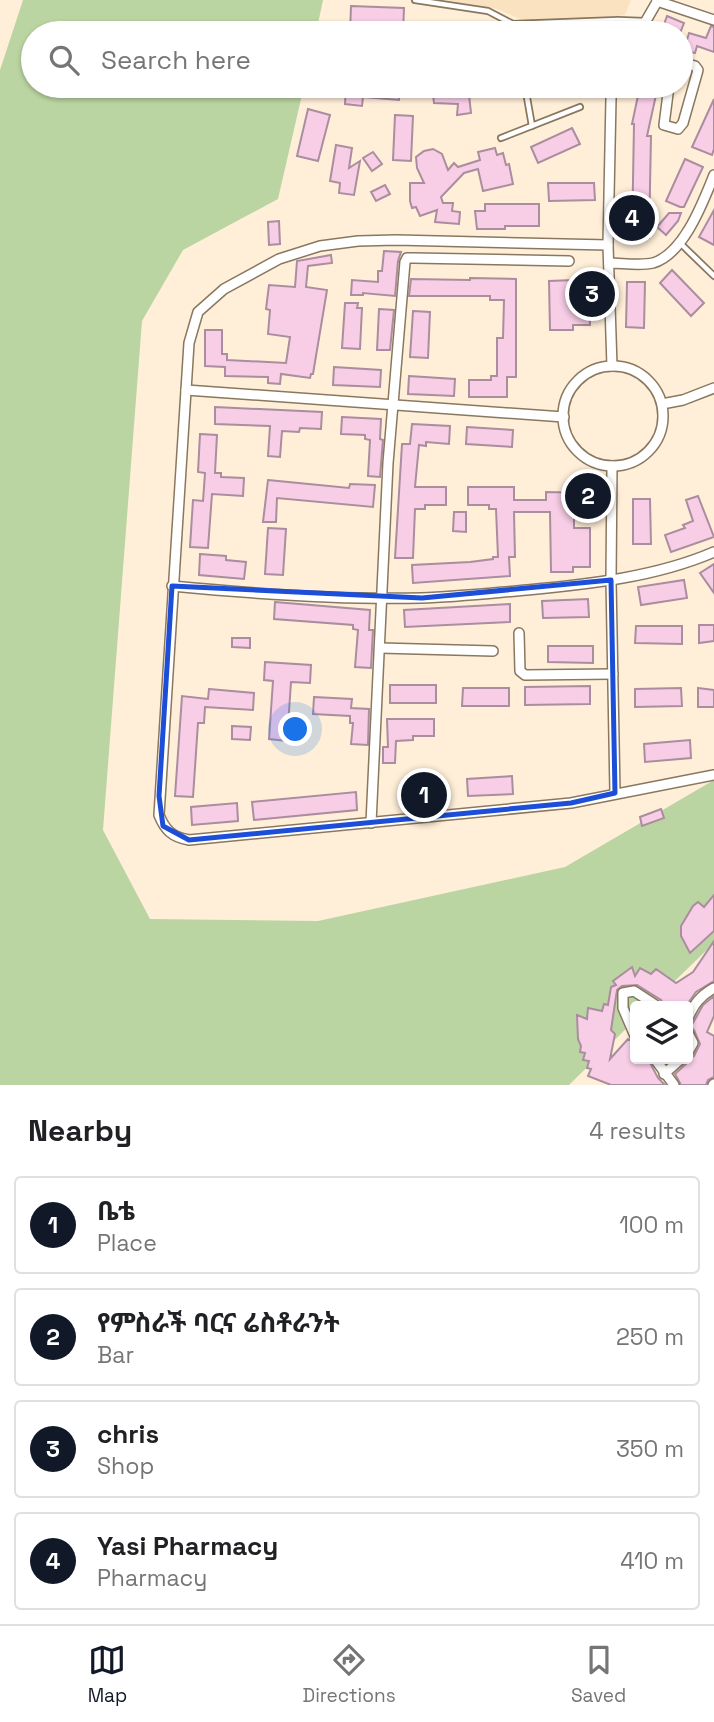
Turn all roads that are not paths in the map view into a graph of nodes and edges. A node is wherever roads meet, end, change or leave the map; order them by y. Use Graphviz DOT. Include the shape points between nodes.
graph roads {
  1 [pos="415,0"];
  2 [pos="657,1"];
  3 [pos="714,20"];
  4 [pos="506,21"];
  5 [pos="592,21"];
  6 [pos="632,21"];
  7 [pos="647,21"];
  8 [pos="693,65"];
  9 [pos="693,88"];
  10 [pos="527,98"];
  11 [pos="611,98"];
  12 [pos="667,98"];
  13 [pos="690,98"];
  14 [pos="580,107"];
  15 [pos="532,126"];
  16 [pos="501,138"];
  17 [pos="714,175"];
  18 [pos="534,243"];
  19 [pos="679,243"];
  20 [pos="608,245"];
  21 [pos="534,260"];
  22 [pos="569,261"];
  23 [pos="609,263"];
  24 [pos="714,276"];
  25 [pos="612,366"];
  26 [pos="714,388"];
  27 [pos="186,390"];
  28 [pos="662,404"];
  29 [pos="392,406"];
  30 [pos="564,417"];
  31 [pos="612,466"];
  32 [pos="714,552"];
  33 [pos="611,580"];
  34 [pos="172,586"];
  35 [pos="381,598"];
  36 [pos="519,633"];
  37 [pos="380,648"];
  38 [pos="493,651"];
  39 [pos="613,674"];
  40 [pos="714,775"];
  41 [pos="615,793"];
  42 [pos="371,823"];
  43 [pos="714,988"];
  44 [pos="649,1001"];
  45 [pos="693,1008"];
  46 [pos="630,1024"];
  47 [pos="657,1064"];
  48 [pos="675,1064"];
  49 [pos="664,1074"];
  50 [pos="674,1085"];
  1 -- 4 [label="lane" via="478,9"];
  2 -- 3 [label="street"];
  2 -- 7 [label="street"];
  5 -- 6 [label="lane"];
  8 -- 9 [label="street" via="698,70"];
  10 -- 15 [label="lane"];
  11 -- 20 [label="street"];
  12 -- 13 [label="street" via="664,125 678,130"];
  14 -- 15 [label="lane"];
  15 -- 16 [label="lane"];
  17 -- 19 [label="street"];
  18 -- 20 [label="street"];
  18 -- 21 [label="street"];
  18 -- 27 [label="street" via="358,241 320,246 279,259 223,289 198,312 189,342"];
  19 -- 23 [label="street" via="650,264"];
  19 -- 24 [label="lane"];
  20 -- 23 [label="street"];
  21 -- 22 [label="street"];
  21 -- 29 [label="street" via="407,258"];
  23 -- 25 [label="street"];
  25 -- 28 [label="street" via="643,375 656,388"];
  25 -- 30 [label="street" via="590,371 578,380 565,400"];
  26 -- 28 [label="street"];
  27 -- 29 [label="street"];
  27 -- 34 [label="street"];
  28 -- 31 [label="street" via="662,429 652,448 632,463"];
  29 -- 30 [label="street"];
  29 -- 35 [label="street"];
  30 -- 31 [label="street" via="568,438 579,453"];
  31 -- 33 [label="street"];
  32 -- 33 [label="street"];
  33 -- 35 [label="street"];
  33 -- 39 [label="street"];
  34 -- 35 [label="street" via="250,594"];
  34 -- 42 [label="street" via="159,796 163,826 176,837 189,839"];
  35 -- 37 [label="street"];
  36 -- 39 [label="street" via="524,675"];
  37 -- 38 [label="street"];
  37 -- 42 [label="street"];
  39 -- 41 [label="street"];
  40 -- 41 [label="street"];
  41 -- 42 [label="street" via="571,803"];
  43 -- 45 [label="street"];
  44 -- 46 [label="street" via="634,991 623,993"];
  47 -- 49 [label="street"];
  48 -- 49 [label="street"];
  49 -- 50 [label="street"];
}
